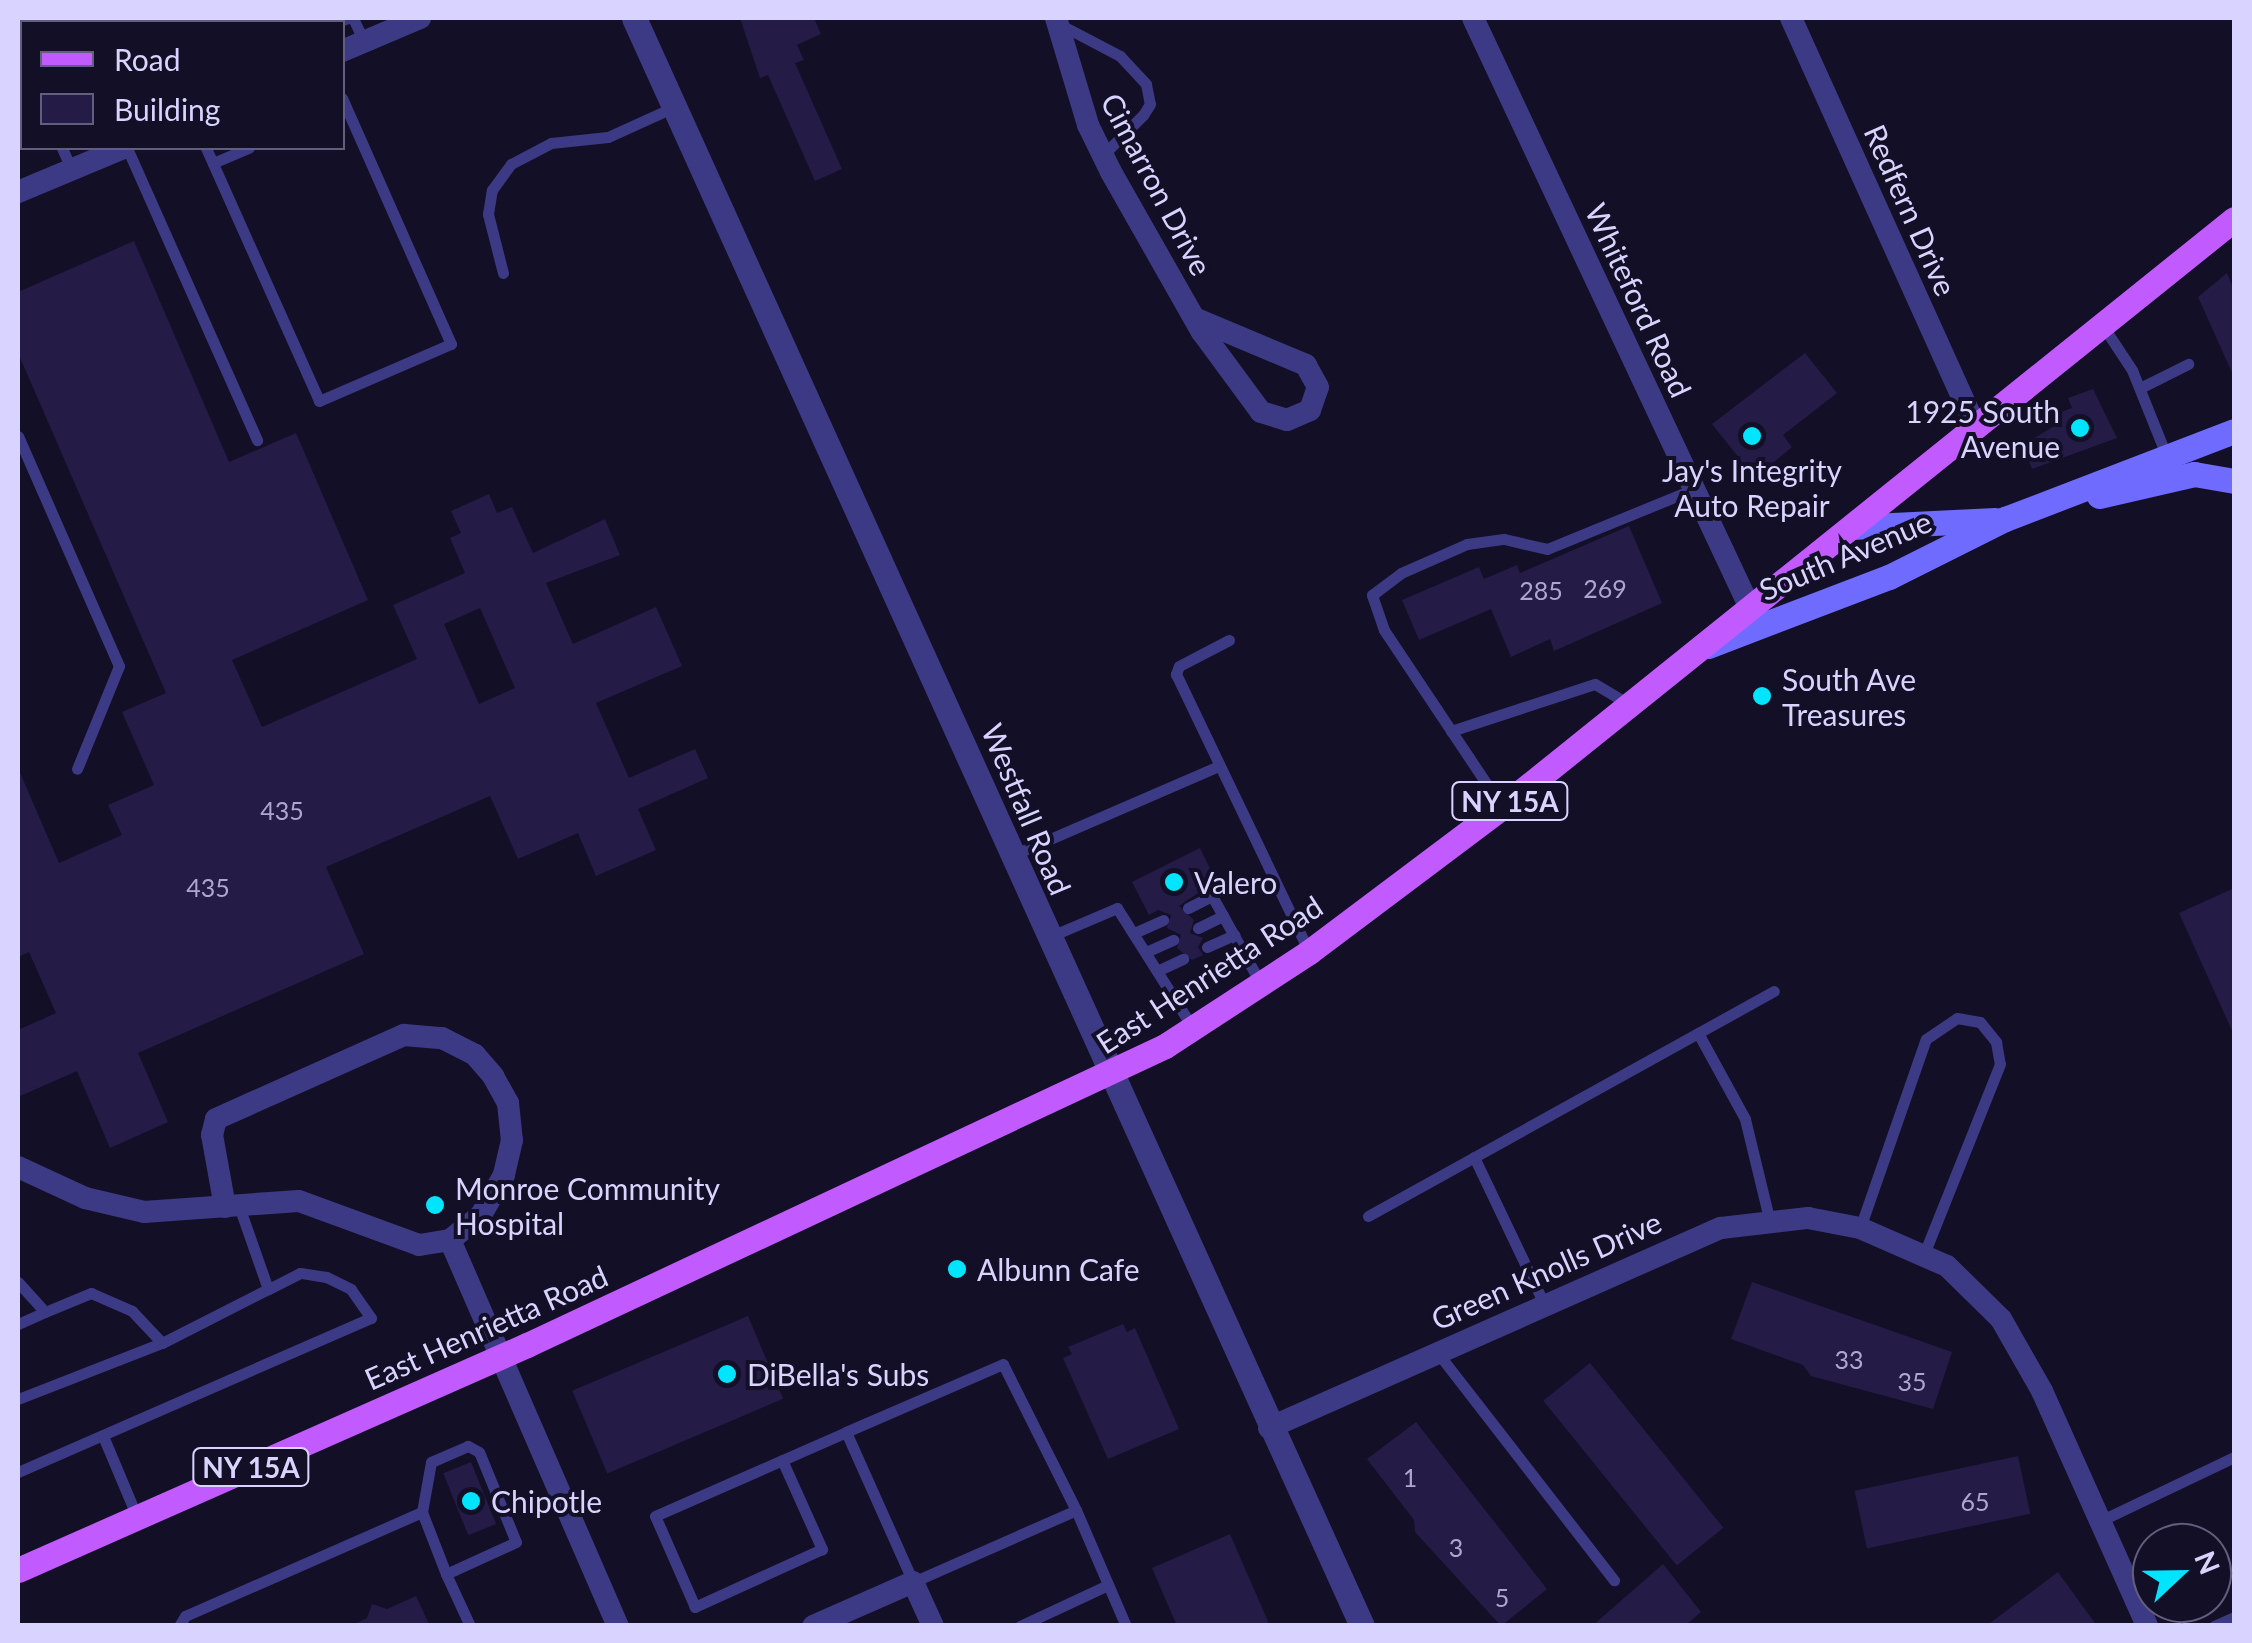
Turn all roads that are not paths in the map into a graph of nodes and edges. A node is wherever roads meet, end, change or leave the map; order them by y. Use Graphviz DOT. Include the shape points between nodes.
graph roads {
  1 [pos="351,18"];
  2 [pos="420,18"];
  3 [pos="634,18"];
  4 [pos="1474,18"];
  5 [pos="1792,18"];
  6 [pos="1057,20"];
  7 [pos="353,46"];
  8 [pos="345,106"];
  9 [pos="674,107"];
  10 [pos="63,150"];
  11 [pos="120,150"];
  12 [pos="126,150"];
  13 [pos="207,150"];
  14 [pos="245,150"];
  15 [pos="1103,156"];
  16 [pos="214,164"];
  17 [pos="72,170"];
  18 [pos="18,192"];
  19 [pos="2234,219"];
  20 [pos="504,274"];
  21 [pos="1194,318"];
  22 [pos="2103,326"];
  23 [pos="2188,364"];
  24 [pos="2140,388"];
  25 [pos="1976,428"];
  26 [pos="2234,431"];
  27 [pos="18,436"];
  28 [pos="257,440"];
  29 [pos="2167,457"];
  30 [pos="2234,481"];
  31 [pos="1694,489"];
  32 [pos="2015,516"];
  33 [pos="1852,527"];
  34 [pos="1750,608"];
  35 [pos="1229,640"];
  36 [pos="1708,646"];
  37 [pos="1631,706"];
  38 [pos="1451,731"];
  39 [pos="1216,767"];
  40 [pos="77,769"];
  41 [pos="1502,807"];
  42 [pos="1013,854"];
  43 [pos="1188,908"];
  44 [pos="1223,916"];
  45 [pos="1163,920"];
  46 [pos="1198,928"];
  47 [pos="1134,933"];
  48 [pos="1234,935"];
  49 [pos="1045,938"];
  50 [pos="1173,940"];
  51 [pos="1208,947"];
  52 [pos="1146,952"];
  53 [pos="1310,952"];
  54 [pos="1183,959"];
  55 [pos="1157,970"];
  56 [pos="1261,984"];
  57 [pos="1774,991"];
  58 [pos="1193,1028"];
  59 [pos="1698,1034"];
  60 [pos="1109,1078"];
  61 [pos="1474,1157"];
  62 [pos="18,1168"];
  63 [pos="232,1206"];
  64 [pos="1368,1216"];
  65 [pos="1768,1218"];
  66 [pos="1860,1228"];
  67 [pos="450,1240"];
  68 [pos="1924,1254"];
  69 [pos="18,1282"];
  70 [pos="268,1289"];
  71 [pos="1544,1304"];
  72 [pos="45,1312"];
  73 [pos="18,1324"];
  74 [pos="162,1342"];
  75 [pos="1436,1352"];
  76 [pos="501,1357"];
  77 [pos="18,1398"];
  78 [pos="1269,1428"];
  79 [pos="846,1432"];
  80 [pos="102,1436"];
  81 [pos="2234,1457"];
  82 [pos="782,1460"];
  83 [pos="18,1472"];
  84 [pos="1076,1510"];
  85 [pos="422,1512"];
  86 [pos="137,1517"];
  87 [pos="2100,1520"];
  88 [pos="18,1570"];
  89 [pos="446,1574"];
  90 [pos="1614,1580"];
  91 [pos="913,1582"];
  92 [pos="1108,1585"];
  93 [pos="2234,1617"];
  94 [pos="179,1626"];
  95 [pos="470,1626"];
  96 [pos="618,1626"];
  97 [pos="813,1626"];
  98 [pos="932,1626"];
  99 [pos="1020,1626"];
  100 [pos="1126,1626"];
  101 [pos="1362,1626"];
  102 [pos="2148,1626"];
  103 [pos="2214,1626"];
  1 -- 7 [label="lane"];
  2 -- 7 [label="street"];
  3 -- 9 [label="street, Westfall Road"];
  4 -- 31 [label="street, Whiteford Road"];
  5 -- 25 [label="street, Redfern Drive"];
  6 -- 15 [label="street, Cimarron Drive" via="1071,81"];
  6 -- 15 [label="lane" via="1120,56 1146,84 1150,104 1143,116"];
  8 -- 16 [label="lane" via="451,344 318,401"];
  9 -- 20 [label="lane" via="608,137 551,144 511,164 492,190 488,214"];
  9 -- 42 [label="street, Westfall Road"];
  10 -- 17 [label="lane"];
  11 -- 17 [label="street"];
  12 -- 28 [label="lane"];
  13 -- 16 [label="lane"];
  14 -- 16 [label="lane"];
  15 -- 21 [label="street, Cimarron Drive"];
  17 -- 18 [label="street"];
  19 -- 22 [label="main road, East Henrietta Road / NY 15A"];
  21 -- 21 [label="street, Cimarron Drive" via="1260,412 1287,420 1310,410 1318,387 1306,365"];
  22 -- 24 [label="lane"];
  22 -- 25 [label="main road, East Henrietta Road / NY 15A"];
  23 -- 24 [label="lane"];
  24 -- 29 [label="lane"];
  25 -- 33 [label="main road, East Henrietta Road / NY 15A"];
  26 -- 29 [label="main road, South Avenue"];
  27 -- 40 [label="lane" via="118,666"];
  29 -- 32 [label="main road, South Avenue"];
  30 -- 32 [label="main road" via="2194,474"];
  31 -- 34 [label="street, Whiteford Road"];
  31 -- 38 [label="lane" via="1547,549 1504,539 1468,544 1402,573 1372,595 1384,630"];
  32 -- 33 [label="main road, South Avenue"];
  32 -- 36 [label="main road, South Avenue" via="1889,578"];
  33 -- 34 [label="main road, East Henrietta Road / NY 15A"];
  34 -- 36 [label="main road, East Henrietta Road / NY 15A"];
  35 -- 39 [label="lane" via="1179,666 1176,674"];
  36 -- 37 [label="main road, East Henrietta Road / NY 15A"];
  37 -- 38 [label="lane" via="1595,684"];
  37 -- 41 [label="main road, East Henrietta Road / NY 15A"];
  38 -- 41 [label="lane"];
  39 -- 42 [label="lane"];
  39 -- 53 [label="lane"];
  41 -- 53 [label="main road, East Henrietta Road / NY 15A"];
  42 -- 49 [label="street, Westfall Road"];
  43 -- 44 [label="lane" via="1212,896"];
  44 -- 46 [label="lane"];
  44 -- 48 [label="lane"];
  45 -- 47 [label="lane"];
  47 -- 49 [label="lane" via="1117,908"];
  47 -- 52 [label="lane"];
  48 -- 51 [label="lane"];
  48 -- 56 [label="lane"];
  49 -- 60 [label="street, Westfall Road"];
  50 -- 52 [label="lane"];
  52 -- 55 [label="lane"];
  53 -- 56 [label="main road, East Henrietta Road / NY 15A"];
  54 -- 55 [label="lane"];
  55 -- 58 [label="lane"];
  56 -- 58 [label="main road, East Henrietta Road / NY 15A"];
  57 -- 59 [label="lane"];
  58 -- 60 [label="main road, East Henrietta Road / NY 15A"];
  59 -- 61 [label="lane"];
  59 -- 65 [label="lane" via="1745,1120"];
  60 -- 76 [label="main road, East Henrietta Road / NY 15A"];
  60 -- 78 [label="street, Westfall Road"];
  61 -- 64 [label="lane"];
  61 -- 71 [label="lane"];
  62 -- 63 [label="street" via="85,1198 144,1212"];
  63 -- 67 [label="street" via="299,1201 420,1246"];
  63 -- 67 [label="street" via="212,1136 216,1119 404,1034 442,1038 475,1055 508,1103 512,1140 504,1175 481,1215"];
  63 -- 70 [label="lane"];
  65 -- 66 [label="street, Green Knolls Drive"];
  65 -- 71 [label="street, Green Knolls Drive" via="1680,1242"];
  66 -- 68 [label="street, Green Knolls Drive"];
  66 -- 68 [label="lane" via="1926,1039 1956,1018 1980,1022 1996,1042 2000,1064"];
  67 -- 76 [label="street"];
  68 -- 87 [label="street, Green Knolls Drive" via="1978,1293 2001,1320 2042,1391"];
  69 -- 72 [label="lane"];
  70 -- 74 [label="lane"];
  70 -- 80 [label="lane" via="300,1273 326,1277 351,1290 371,1318"];
  71 -- 75 [label="street, Green Knolls Drive"];
  72 -- 73 [label="lane"];
  72 -- 74 [label="lane" via="91,1293 132,1311"];
  74 -- 77 [label="lane"];
  75 -- 78 [label="street, Green Knolls Drive"];
  75 -- 90 [label="lane"];
  76 -- 86 [label="main road, East Henrietta Road / NY 15A"];
  76 -- 96 [label="street"];
  78 -- 101 [label="street, Westfall Road"];
  79 -- 82 [label="lane"];
  79 -- 84 [label="lane" via="1002,1364"];
  79 -- 91 [label="lane"];
  80 -- 83 [label="lane"];
  80 -- 86 [label="lane"];
  81 -- 87 [label="lane"];
  82 -- 82 [label="lane" via="655,1516 695,1606 822,1549"];
  84 -- 91 [label="lane"];
  84 -- 92 [label="lane"];
  85 -- 89 [label="lane"];
  85 -- 89 [label="lane" via="431,1462 468,1446 479,1452 516,1542"];
  85 -- 94 [label="lane" via="185,1616"];
  86 -- 88 [label="main road, East Henrietta Road / NY 15A"];
  87 -- 102 [label="street, Green Knolls Drive"];
  89 -- 95 [label="lane"];
  91 -- 97 [label="street"];
  91 -- 98 [label="street"];
  92 -- 99 [label="lane"];
  92 -- 100 [label="lane"];
  93 -- 103 [label="lane"];
}
